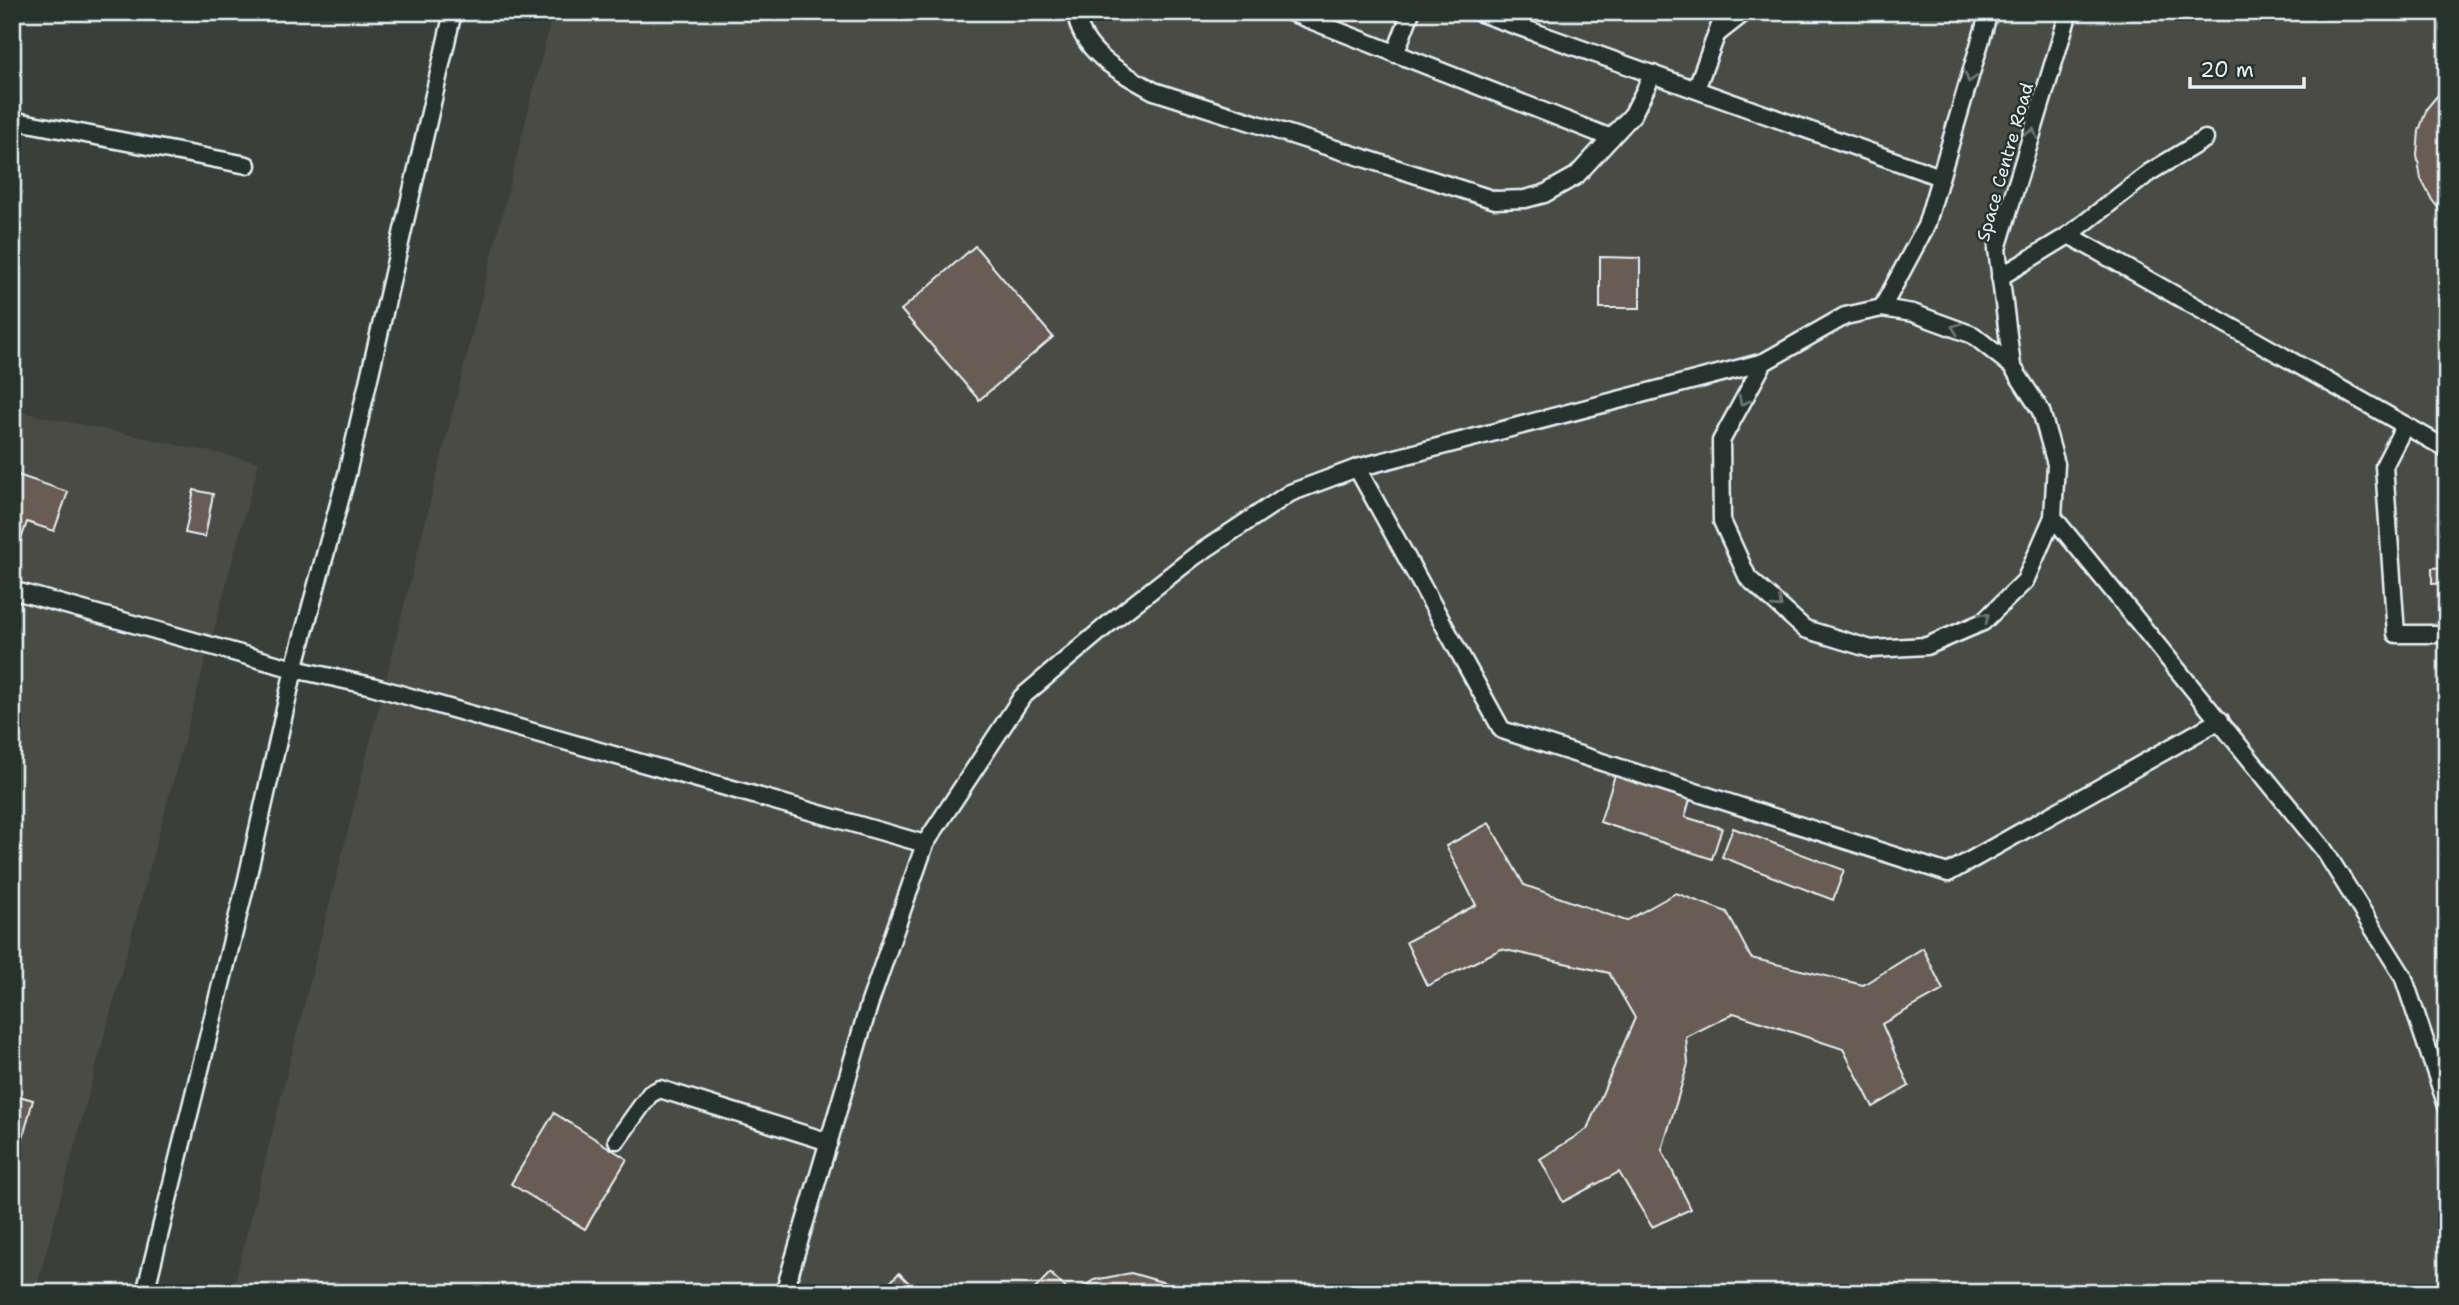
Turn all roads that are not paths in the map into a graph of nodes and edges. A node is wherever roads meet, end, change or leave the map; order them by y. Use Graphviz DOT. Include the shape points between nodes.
graph roads {
  1 [pos="453,12"];
  2 [pos="1076,12"];
  3 [pos="1290,12"];
  4 [pos="1411,12"];
  5 [pos="1478,12"];
  6 [pos="1725,12"];
  7 [pos="1745,12"];
  8 [pos="1989,12"];
  9 [pos="2069,12"];
  10 [pos="1717,34"];
  11 [pos="1395,54"];
  12 [pos="1653,74"];
  13 [pos="1696,89"];
  14 [pos="12,120"];
  15 [pos="1611,138"];
  16 [pos="2205,139"];
  17 [pos="247,165"];
  18 [pos="1940,177"];
  19 [pos="2069,235"];
  20 [pos="2000,277"];
  21 [pos="1882,308"];
  22 [pos="1764,362"];
  23 [pos="2012,366"];
  24 [pos="2405,425"];
  25 [pos="2447,449"];
  26 [pos="1357,468"];
  27 [pos="2053,517"];
  28 [pos="12,590"];
  29 [pos="2447,634"];
  30 [pos="294,669"];
  31 [pos="2220,720"];
  32 [pos="925,844"];
  33 [pos="2447,1106"];
  34 [pos="617,1140"];
  35 [pos="829,1142"];
  36 [pos="145,1293"];
  37 [pos="784,1293"];
  1 -- 30 [label="lane" via="347,474"];
  2 -- 15 [label="lane" via="1077,23 1095,51 1113,68 1154,91 1495,200 1544,194 1576,176"];
  3 -- 11 [label="lane"];
  4 -- 11 [label="lane"];
  5 -- 12 [label="lane"];
  6 -- 10 [label="lane"];
  7 -- 10 [label="lane"];
  8 -- 18 [label="lane, one-way"];
  20 -- 9 [label="lane, Space Centre Road, one-way" via="1997,249"];
  10 -- 13 [label="lane"];
  11 -- 15 [label="lane"];
  12 -- 13 [label="lane"];
  12 -- 15 [label="lane" via="1633,114"];
  13 -- 18 [label="lane"];
  14 -- 17 [label="lane"];
  16 -- 19 [label="lane" via="2150,172"];
  18 -- 21 [label="lane" via="1926,226"];
  19 -- 20 [label="lane"];
  19 -- 24 [label="lane"];
  20 -- 23 [label="lane, Space Centre Road"];
  21 -- 22 [label="lane" via="1845,316"];
  23 -- 21 [label="lane, one-way" via="1973,335 1913,313"];
  22 -- 26 [label="lane"];
  22 -- 27 [label="lane, one-way" via="1721,441 1722,521 1748,578 1805,629 1871,649 1927,646 1983,622 2025,581"];
  23 -- 27 [label="lane" via="2041,411 2056,464"];
  24 -- 25 [label="lane"];
  24 -- 29 [label="lane" via="2384,466 2396,634"];
  26 -- 31 [label="lane" via="1502,730 1948,873"];
  26 -- 32 [label="lane" via="1290,493 1206,549 1022,697"];
  27 -- 31 [label="lane"];
  28 -- 30 [label="lane"];
  30 -- 32 [label="lane" via="372,686"];
  30 -- 36 [label="lane"];
  31 -- 33 [label="lane" via="2325,850 2403,976"];
  32 -- 35 [label="lane" via="869,1005"];
  34 -- 35 [label="lane" via="650,1094 660,1089"];
  35 -- 37 [label="lane"];
}
